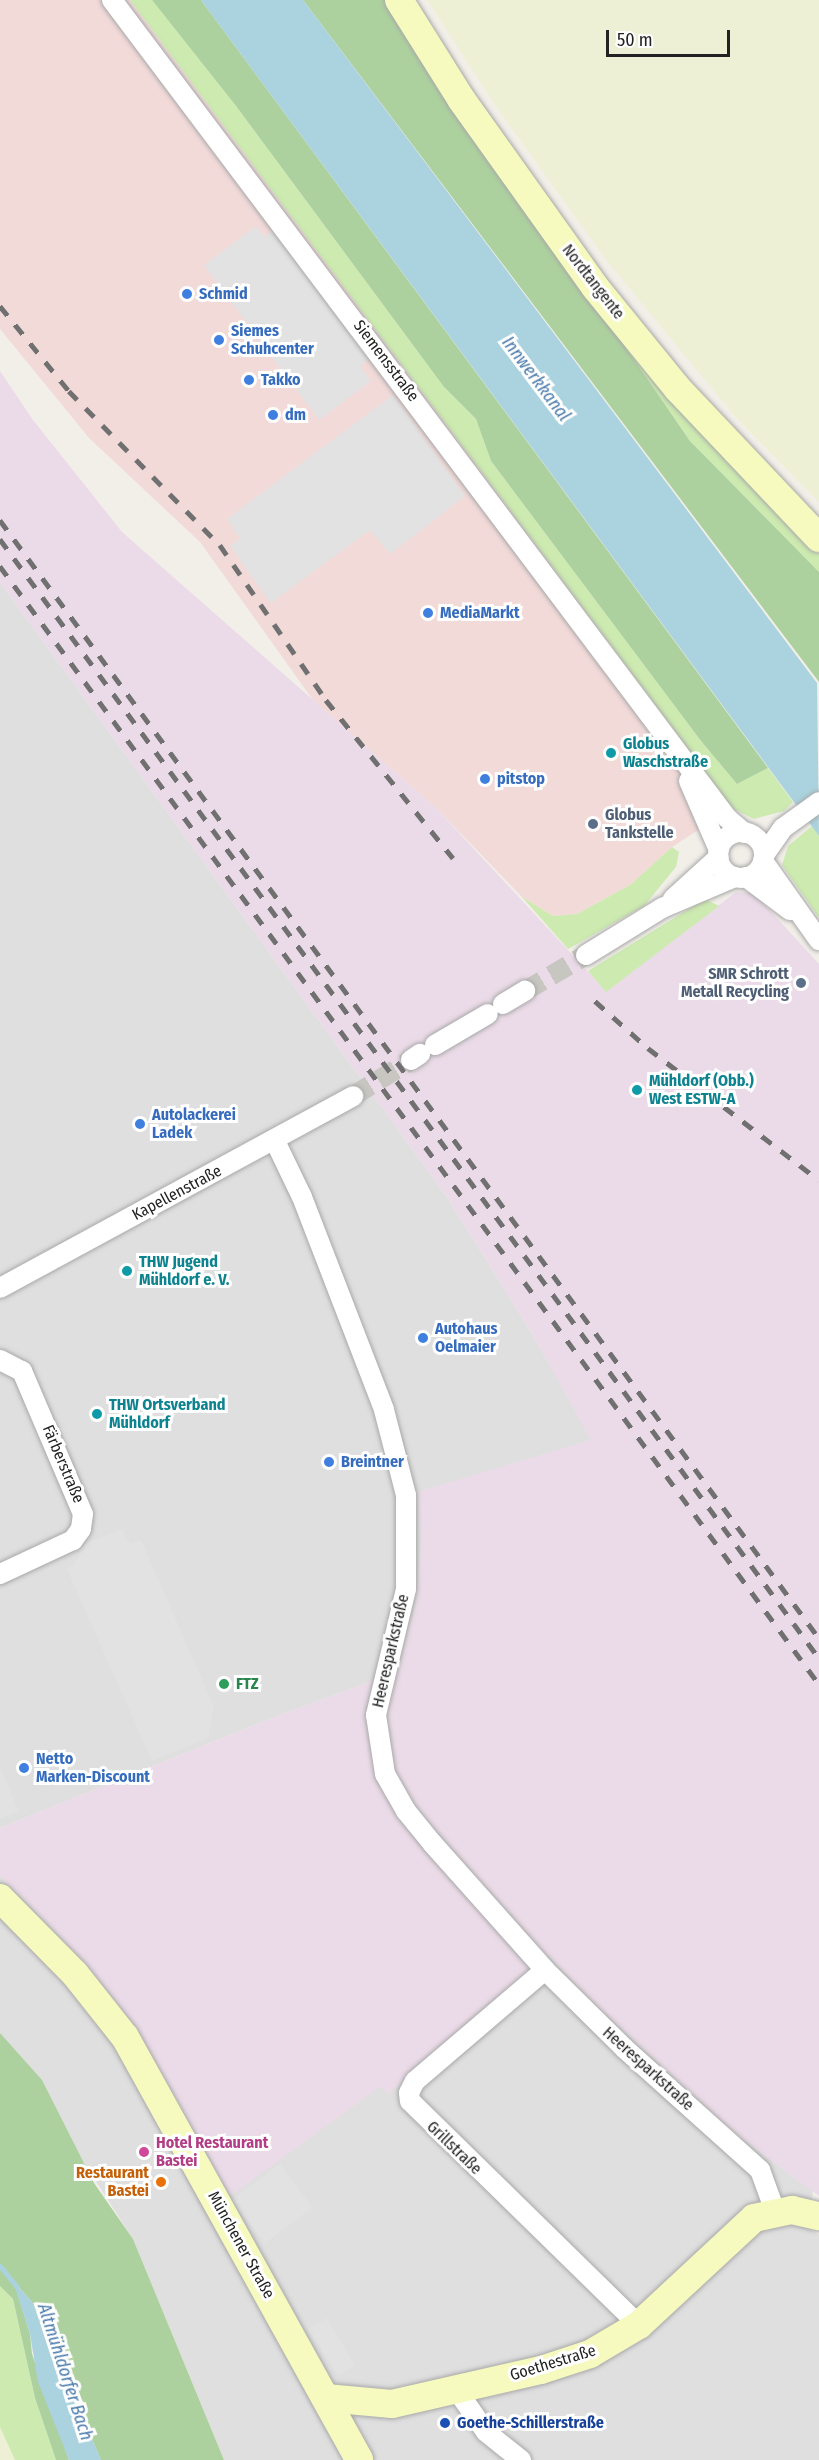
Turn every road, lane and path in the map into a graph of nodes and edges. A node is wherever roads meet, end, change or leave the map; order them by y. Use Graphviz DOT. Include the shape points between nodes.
graph roads {
  1 [pos="112,0"];
  2 [pos="399,0"];
  3 [pos="819,538"];
  4 [pos="657,723"];
  5 [pos="819,802"];
  6 [pos="783,828"];
  7 [pos="748,834"];
  8 [pos="719,854"];
  9 [pos="764,858"];
  10 [pos="741,877"];
  11 [pos="662,908"];
  12 [pos="800,917"];
  13 [pos="819,940"];
  14 [pos="586,955"];
  15 [pos="525,991"];
  16 [pos="422,1053"];
  17 [pos="353,1096"];
  18 [pos="275,1141"];
  19 [pos="0,1288"];
  20 [pos="0,1360"];
  21 [pos="0,1574"];
  22 [pos="0,1898"];
  23 [pos="545,1970"];
  24 [pos="775,2211"];
  25 [pos="819,2217"];
  26 [pos="639,2325"];
  27 [pos="456,2389"];
  28 [pos="326,2398"];
  29 [pos="392,2403"];
  30 [pos="354,2450"];
  31 [pos="521,2460"];
  1 -- 4 [label="street, Siemensstraße"];
  2 -- 3 [label="street, Nordtangente" via="461,99 596,287 678,389"];
  4 -- 7 [label="street, Siemensstraße" via="728,818"];
  4 -- 8 [label="street, Siemensstraße" via="693,788"];
  5 -- 6 [label="street"];
  6 -- 7 [label="street"];
  6 -- 9 [label="street"];
  7 -- 8 [label="street" via="731,835"];
  7 -- 9 [label="street" via="761,843"];
  8 -- 10 [label="street" via="724,870"];
  8 -- 11 [label="street"];
  9 -- 10 [label="street" via="757,871"];
  9 -- 12 [label="street"];
  10 -- 11 [label="street"];
  10 -- 12 [label="street"];
  11 -- 14 [label="street"];
  12 -- 13 [label="street"];
  15 -- 16 [label="street"];
  17 -- 18 [label="street, Kapellenstraße"];
  18 -- 19 [label="street, Kapellenstraße"];
  18 -- 23 [label="street, Heeresparkstraße" via="303,1197 384,1410 406,1496 406,1589 375,1715 385,1774 406,1811 432,1843"];
  20 -- 21 [label="street, Färberstraße" via="22,1371 83,1514 81,1529 73,1540"];
  22 -- 28 [label="street, Münchener Straße" via="75,1974 125,2037"];
  23 -- 24 [label="street, Heeresparkstraße" via="632,2056 760,2170"];
  23 -- 26 [label="street, Grillstraße" via="415,2081 410,2101"];
  24 -- 25 [label="street"];
  24 -- 26 [label="street, Goethestraße" via="745,2224"];
  26 -- 27 [label="street, Goethestraße" via="580,2357"];
  27 -- 29 [label="street, Goethestraße"];
  27 -- 31 [label="street" via="486,2432"];
  28 -- 29 [label="street, Goethestraße"];
  28 -- 30 [label="street, Münchener Straße"];
  29 -- 30 [label="street, Goethestraße"];
}
